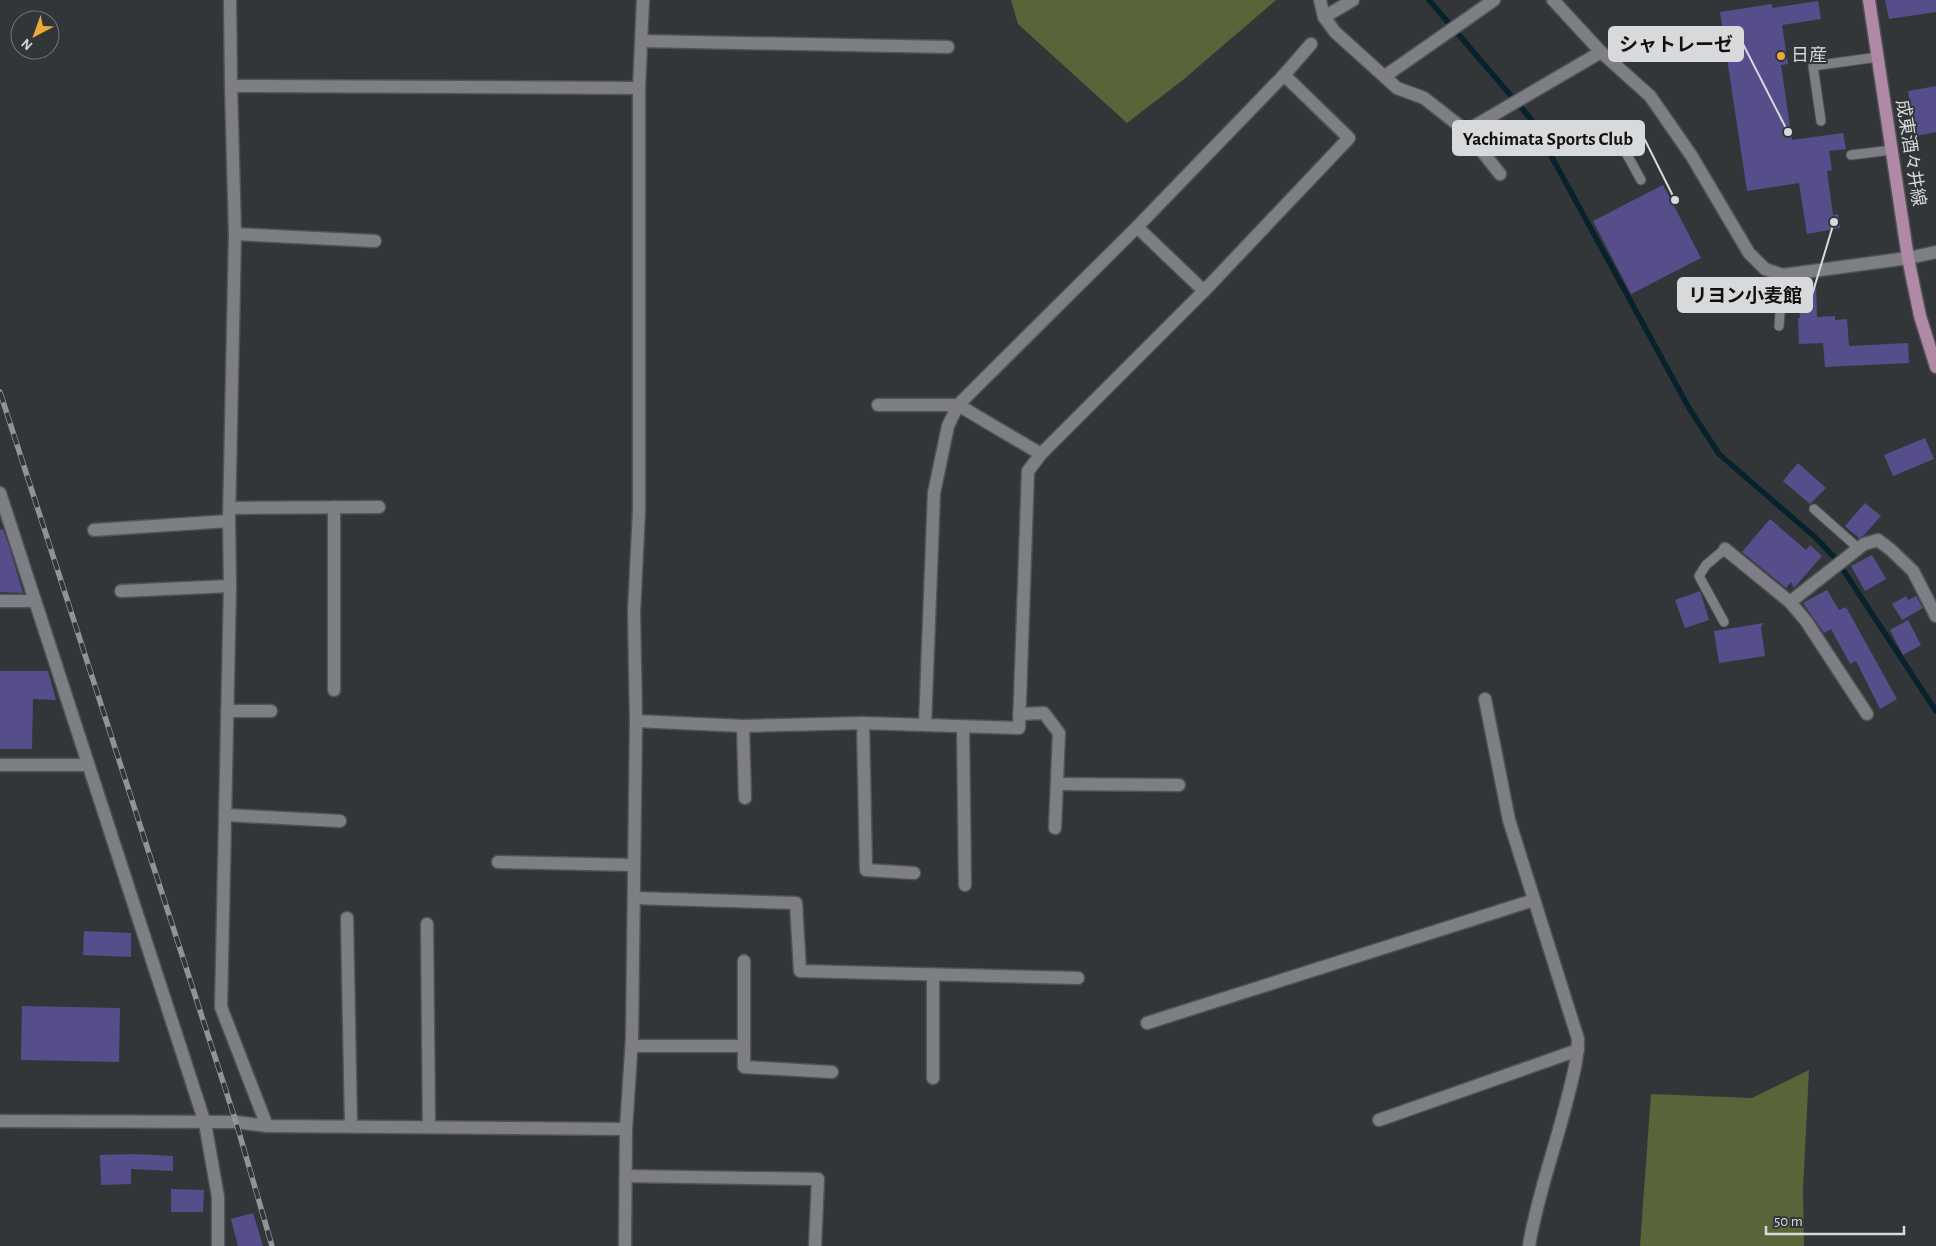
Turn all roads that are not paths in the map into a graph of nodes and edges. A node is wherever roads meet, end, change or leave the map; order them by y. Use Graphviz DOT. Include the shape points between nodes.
graph roads {
  1 [pos="230,0"];
  2 [pos="643,0"];
  3 [pos="1320,0"];
  4 [pos="1353,0"];
  5 [pos="1494,0"];
  6 [pos="1553,0"];
  7 [pos="1869,0"];
  8 [pos="1324,17"];
  9 [pos="642,41"];
  10 [pos="1311,44"];
  11 [pos="948,47"];
  12 [pos="1601,52"];
  13 [pos="1878,57"];
  14 [pos="1284,76"];
  15 [pos="1385,76"];
  16 [pos="231,86"];
  17 [pos="639,88"];
  18 [pos="1821,121"];
  19 [pos="1466,131"];
  20 [pos="1619,140"];
  21 [pos="1892,150"];
  22 [pos="1851,155"];
  23 [pos="1500,174"];
  24 [pos="1641,180"];
  25 [pos="1137,227"];
  26 [pos="235,234"];
  27 [pos="375,241"];
  28 [pos="1936,252"];
  29 [pos="1908,258"];
  30 [pos="1783,275"];
  31 [pos="1204,291"];
  32 [pos="1779,326"];
  33 [pos="1936,367"];
  34 [pos="878,405"];
  35 [pos="958,405"];
  36 [pos="1041,454"];
  37 [pos="0,493"];
  38 [pos="334,507"];
  39 [pos="379,507"];
  40 [pos="1814,509"];
  41 [pos="229,514"];
  42 [pos="94,530"];
  43 [pos="1858,548"];
  44 [pos="1725,549"];
  45 [pos="230,586"];
  46 [pos="121,591"];
  47 [pos="0,601"];
  48 [pos="35,602"];
  49 [pos="1790,602"];
  50 [pos="1936,616"];
  51 [pos="1724,622"];
  52 [pos="334,690"];
  53 [pos="1485,699"];
  54 [pos="227,711"];
  55 [pos="271,711"];
  56 [pos="1019,714"];
  57 [pos="1866,714"];
  58 [pos="636,721"];
  59 [pos="863,723"];
  60 [pos="925,725"];
  61 [pos="743,726"];
  62 [pos="963,727"];
  63 [pos="0,765"];
  64 [pos="87,765"];
  65 [pos="1057,784"];
  66 [pos="1179,785"];
  67 [pos="745,798"];
  68 [pos="225,815"];
  69 [pos="340,820"];
  70 [pos="1055,828"];
  71 [pos="498,862"];
  72 [pos="634,865"];
  73 [pos="914,873"];
  74 [pos="965,885"];
  75 [pos="634,898"];
  76 [pos="1534,900"];
  77 [pos="348,918"];
  78 [pos="427,924"];
  79 [pos="744,961"];
  80 [pos="933,974"];
  81 [pos="1078,978"];
  82 [pos="1147,1023"];
  83 [pos="632,1046"];
  84 [pos="744,1046"];
  85 [pos="1578,1050"];
  86 [pos="832,1072"];
  87 [pos="933,1078"];
  88 [pos="0,1120"];
  89 [pos="1380,1120"];
  90 [pos="205,1123"];
  91 [pos="267,1126"];
  92 [pos="351,1126"];
  93 [pos="430,1127"];
  94 [pos="626,1129"];
  95 [pos="626,1176"];
  96 [pos="218,1246"];
  97 [pos="626,1246"];
  98 [pos="815,1246"];
  99 [pos="1530,1246"];
  1 -- 16 [label="street"];
  2 -- 9 [label="street"];
  3 -- 8 [label="street"];
  4 -- 8 [label="street"];
  5 -- 15 [label="street"];
  6 -- 12 [label="street"];
  7 -- 13 [label="main road, 成東酒々井線"];
  8 -- 15 [label="street" via="1335,32"];
  9 -- 11 [label="street"];
  9 -- 17 [label="street"];
  10 -- 14 [label="street"];
  12 -- 19 [label="street"];
  12 -- 30 [label="street" via="1650,96 1691,155 1749,253 1765,269"];
  13 -- 18 [label="lane" via="1813,66"];
  13 -- 21 [label="main road, 成東酒々井線"];
  14 -- 25 [label="street"];
  14 -- 31 [label="street" via="1349,138"];
  15 -- 19 [label="street" via="1397,88 1424,98"];
  16 -- 17 [label="street"];
  16 -- 26 [label="street"];
  17 -- 58 [label="street" via="638,511 634,612"];
  19 -- 23 [label="street"];
  20 -- 24 [label="lane"];
  21 -- 22 [label="lane"];
  21 -- 29 [label="main road, 成東酒々井線"];
  25 -- 31 [label="street"];
  25 -- 35 [label="street"];
  26 -- 27 [label="street"];
  26 -- 41 [label="street"];
  28 -- 29 [label="street"];
  29 -- 30 [label="street"];
  29 -- 33 [label="main road, 成東酒々井線" via="1920,316"];
  30 -- 32 [label="lane"];
  31 -- 36 [label="street"];
  34 -- 35 [label="street"];
  35 -- 36 [label="street"];
  35 -- 60 [label="street" via="948,426 934,493"];
  36 -- 56 [label="street" via="1028,471"];
  37 -- 48 [label="street"];
  38 -- 39 [label="street"];
  38 -- 41 [label="street"];
  38 -- 52 [label="street"];
  40 -- 43 [label="lane"];
  41 -- 42 [label="street"];
  41 -- 45 [label="street"];
  43 -- 49 [label="street"];
  43 -- 50 [label="street" via="1878,540 1891,550 1913,572"];
  44 -- 49 [label="street"];
  44 -- 51 [label="lane" via="1706,565 1699,576"];
  45 -- 46 [label="street"];
  45 -- 54 [label="street"];
  47 -- 48 [label="street"];
  48 -- 64 [label="street"];
  49 -- 57 [label="street" via="1806,621"];
  53 -- 76 [label="street" via="1510,820"];
  54 -- 55 [label="street"];
  54 -- 68 [label="street"];
  56 -- 62 [label="street" via="1019,728"];
  56 -- 65 [label="street" via="1044,713 1059,733"];
  58 -- 61 [label="street"];
  58 -- 72 [label="street"];
  59 -- 60 [label="street"];
  59 -- 61 [label="street"];
  59 -- 73 [label="street" via="866,870"];
  60 -- 62 [label="street"];
  61 -- 67 [label="street"];
  62 -- 74 [label="street"];
  63 -- 64 [label="street"];
  64 -- 90 [label="street"];
  65 -- 66 [label="street"];
  65 -- 70 [label="street"];
  68 -- 69 [label="street"];
  68 -- 91 [label="street" via="221,1007"];
  71 -- 72 [label="street"];
  72 -- 75 [label="street"];
  75 -- 80 [label="street" via="796,903 800,971"];
  75 -- 83 [label="street"];
  76 -- 82 [label="street"];
  76 -- 85 [label="street" via="1576,1029"];
  77 -- 92 [label="street"];
  78 -- 93 [label="street"];
  79 -- 84 [label="street"];
  80 -- 81 [label="street"];
  80 -- 87 [label="street"];
  83 -- 84 [label="street"];
  83 -- 94 [label="street"];
  84 -- 86 [label="street" via="744,1067"];
  85 -- 89 [label="street"];
  85 -- 99 [label="street" via="1562,1121 1537,1204"];
  88 -- 90 [label="street"];
  90 -- 91 [label="street"];
  90 -- 96 [label="street" via="218,1197"];
  91 -- 92 [label="street"];
  92 -- 93 [label="street"];
  93 -- 94 [label="street"];
  94 -- 95 [label="street"];
  95 -- 97 [label="street"];
  95 -- 98 [label="street" via="818,1179"];
}
